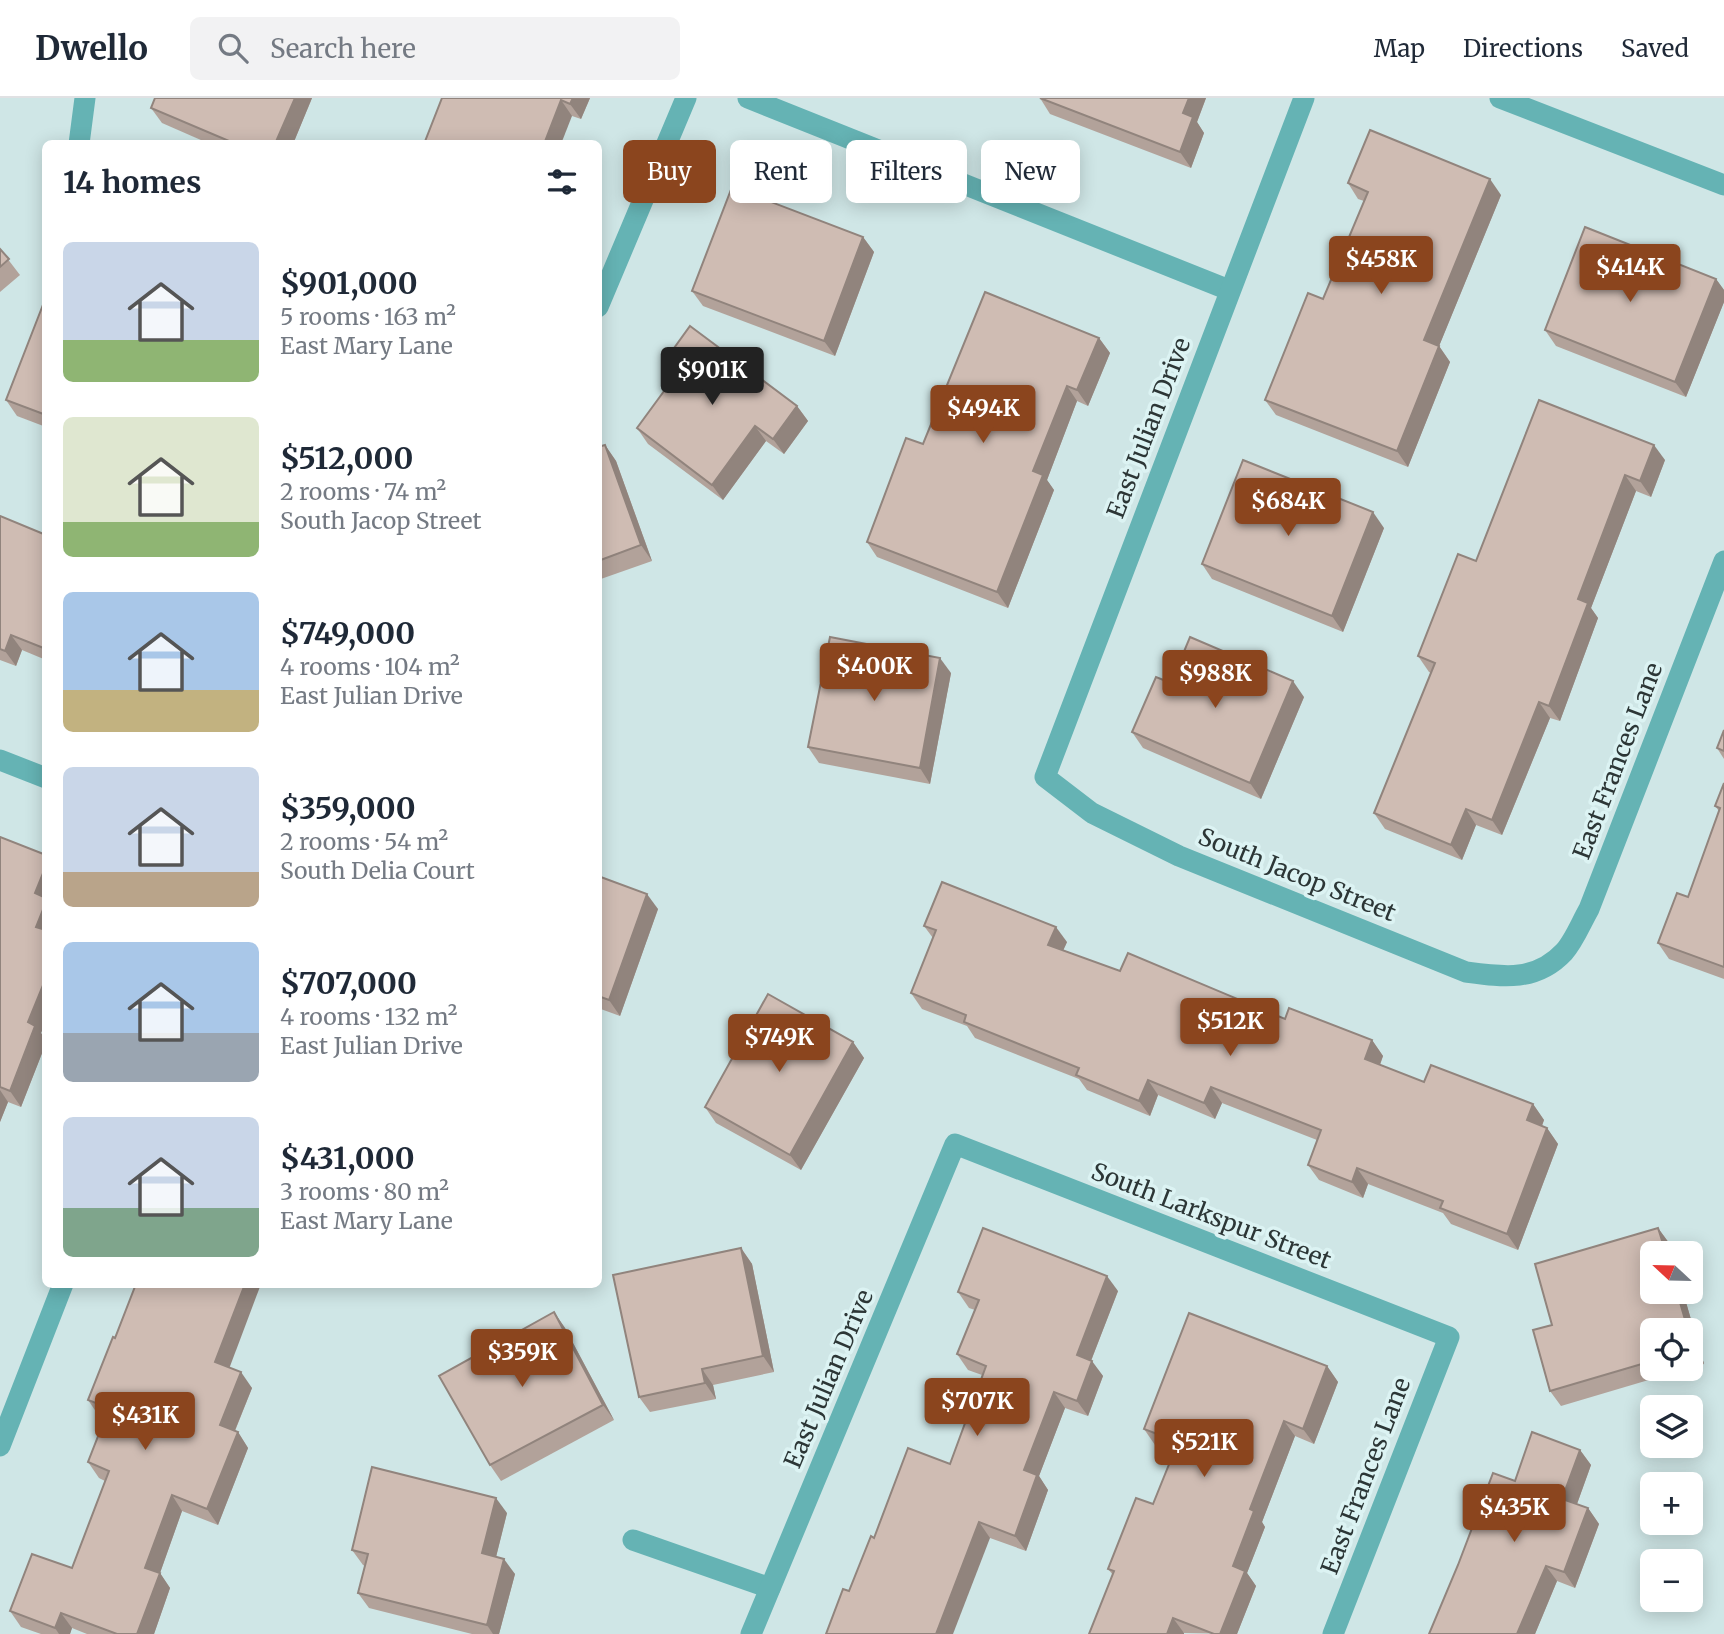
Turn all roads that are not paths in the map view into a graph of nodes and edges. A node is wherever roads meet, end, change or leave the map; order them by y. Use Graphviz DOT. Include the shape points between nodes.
graph roads {
  1 [pos="85,98"];
  2 [pos="686,98"];
  3 [pos="748,98"];
  4 [pos="1304,98"];
  5 [pos="1500,98"];
  6 [pos="80,140"];
  7 [pos="1724,185"];
  8 [pos="1229,290"];
  9 [pos="602,298"];
  10 [pos="1724,561"];
  11 [pos="0,760"];
  12 [pos="42,776"];
  13 [pos="1045,777"];
  14 [pos="1545,969"];
  15 [pos="955,1143"];
  16 [pos="61,1288"];
  17 [pos="1448,1337"];
  18 [pos="0,1446"];
  19 [pos="633,1540"];
  20 [pos="770,1588"];
  21 [pos="751,1634"];
  22 [pos="1333,1634"];
  1 -- 6 [label="street"];
  2 -- 9 [label="street"];
  3 -- 8 [label="street"];
  4 -- 8 [label="street, East Julian Drive"];
  5 -- 7 [label="street"];
  8 -- 13 [label="street, East Julian Drive"];
  10 -- 14 [label="street, East Frances Lane" via="1589,909 1565,951"];
  11 -- 12 [label="street"];
  13 -- 14 [label="street, South Jacop Street" via="1091,813 1179,856 1466,972 1507,978"];
  15 -- 17 [label="street, South Larkspur Street"];
  15 -- 20 [label="street, East Julian Drive"];
  16 -- 18 [label="street"];
  17 -- 22 [label="street, East Frances Lane"];
  19 -- 20 [label="street"];
  20 -- 21 [label="street, East Julian Drive"];
}
